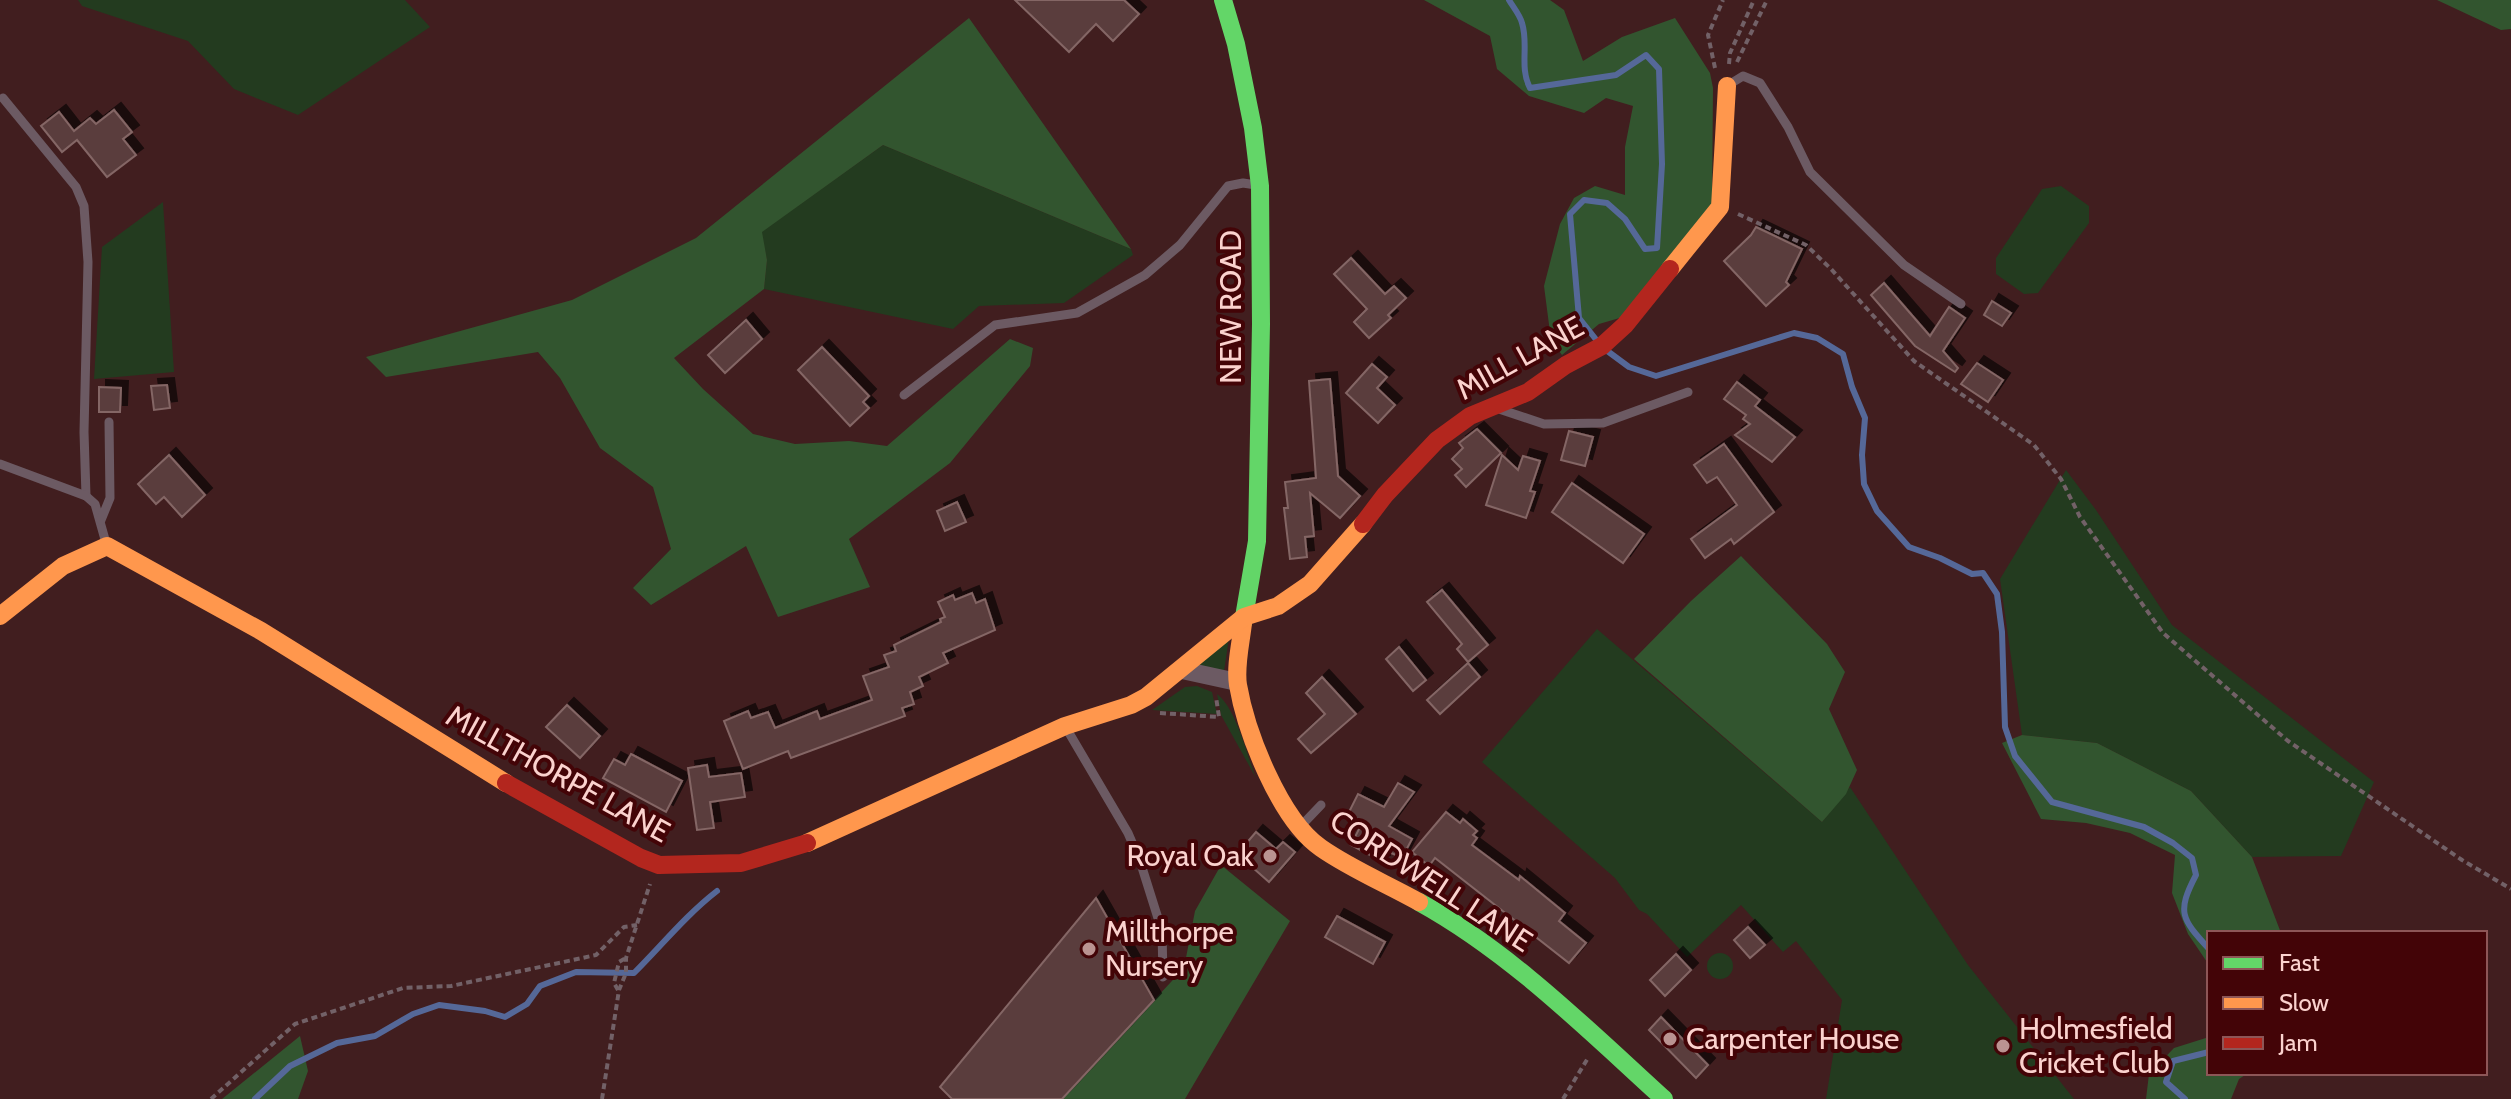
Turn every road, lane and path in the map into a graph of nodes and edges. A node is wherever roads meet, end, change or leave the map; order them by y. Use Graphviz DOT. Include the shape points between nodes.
graph roads {
  1 [pos="1223,0"];
  2 [pos="1723,0"];
  3 [pos="1754,0"];
  4 [pos="1767,0"];
  5 [pos="1727,86"];
  6 [pos="3,98"];
  7 [pos="1260,186"];
  8 [pos="1720,207"];
  9 [pos="1961,304"];
  10 [pos="1688,392"];
  11 [pos="904,395"];
  12 [pos="1491,407"];
  13 [pos="109,422"];
  14 [pos="0,464"];
  15 [pos="86,496"];
  16 [pos="101,520"];
  17 [pos="107,546"];
  18 [pos="0,616"];
  19 [pos="1244,617"];
  20 [pos="1182,670"];
  21 [pos="1213,677"];
  22 [pos="1237,682"];
  23 [pos="1131,705"];
  24 [pos="1065,726"];
  25 [pos="1321,805"];
  26 [pos="1300,827"];
  27 [pos="659,865"];
  28 [pos="2511,889"];
  29 [pos="637,925"];
  30 [pos="626,958"];
  31 [pos="1163,977"];
  32 [pos="619,990"];
  33 [pos="1599,1039"];
  34 [pos="211,1099"];
  35 [pos="602,1099"];
  36 [pos="1563,1099"];
  37 [pos="1664,1099"];
  1 -- 7 [label="street, NEW ROAD" via="1253,128"];
  2 -- 5 [label="path" via="1708,35 1713,66"];
  3 -- 5 [label="path" via="1730,53"];
  4 -- 5 [label="path"];
  5 -- 8 [label="street"];
  5 -- 9 [label="lane" via="1743,76 1760,83 1810,172 1904,265"];
  6 -- 15 [label="lane" via="76,187 84,206"];
  7 -- 11 [label="lane" via="1228,186 1180,245 1145,275 1077,313 995,325"];
  7 -- 19 [label="street, NEW ROAD" via="1257,541"];
  8 -- 12 [label="street, MILL LANE" via="1602,346 1528,392"];
  8 -- 28 [label="path" via="1806,245 1914,361 2034,445 2061,479 2089,530 2174,643 2288,741"];
  10 -- 12 [label="lane" via="1603,423 1544,424"];
  12 -- 19 [label="street, MILL LANE" via="1437,440 1310,584 1278,606"];
  13 -- 16 [label="lane" via="110,498"];
  14 -- 15 [label="lane"];
  15 -- 16 [label="lane"];
  16 -- 17 [label="lane"];
  17 -- 18 [label="street" via="68,562"];
  17 -- 27 [label="street, MILLTHORPE LANE" via="261,631 497,778"];
  19 -- 20 [label="street, MILLTHORPE LANE"];
  19 -- 22 [label="street, CORDWELL LANE"];
  20 -- 21 [label="street"];
  20 -- 23 [label="street, MILLTHORPE LANE"];
  21 -- 22 [label="street"];
  21 -- 23 [label="path" via="1219,717 1150,713"];
  22 -- 26 [label="street, CORDWELL LANE" via="1255,746"];
  23 -- 24 [label="street, MILLTHORPE LANE"];
  24 -- 27 [label="street, MILLTHORPE LANE" via="811,842 741,863"];
  24 -- 31 [label="lane" via="1140,861 1162,931"];
  25 -- 26 [label="lane"];
  26 -- 33 [label="street, CORDWELL LANE" via="1319,847 1434,910 1495,953"];
  27 -- 29 [label="path"];
  29 -- 30 [label="path"];
  29 -- 34 [label="path" via="624,927 596,955 451,986 403,988 295,1024"];
  30 -- 32 [label="path"];
  30 -- 32 [label="path" via="619,962 614,983"];
  32 -- 35 [label="path"];
  33 -- 36 [label="path"];
  33 -- 37 [label="street, CORDWELL LANE"];
}
